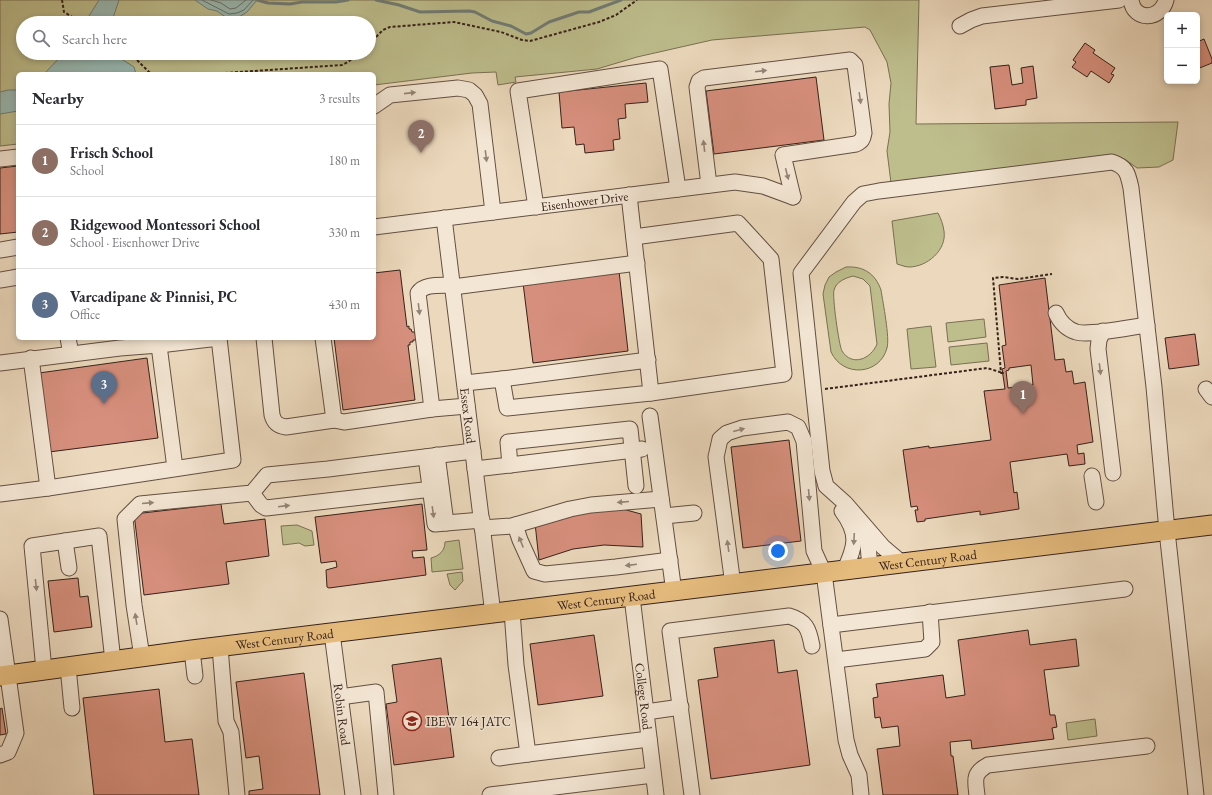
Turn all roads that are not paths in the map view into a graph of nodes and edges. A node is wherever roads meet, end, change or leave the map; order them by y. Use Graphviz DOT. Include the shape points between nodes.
graph roads {
  1 [pos="1119,0"];
  2 [pos="1131,0"];
  3 [pos="1166,0"];
  4 [pos="960,26"];
  5 [pos="376,105"];
  6 [pos="16,157"];
  7 [pos="0,159"];
  8 [pos="709,185"];
  9 [pos="678,189"];
  10 [pos="629,195"];
  11 [pos="536,207"];
  12 [pos="493,212"];
  13 [pos="444,218"];
  14 [pos="376,227"];
  15 [pos="634,237"];
  16 [pos="16,247"];
  17 [pos="0,250"];
  18 [pos="637,263"];
  19 [pos="16,278"];
  20 [pos="0,280"];
  21 [pos="453,286"];
  22 [pos="1056,314"];
  23 [pos="1147,325"];
  24 [pos="1103,331"];
  25 [pos="68,340"];
  26 [pos="188,340"];
  27 [pos="219,340"];
  28 [pos="264,340"];
  29 [pos="323,340"];
  30 [pos="158,342"];
  31 [pos="120,343"];
  32 [pos="71,354"];
  33 [pos="31,358"];
  34 [pos="648,360"];
  35 [pos="0,363"];
  36 [pos="502,379"];
  37 [pos="465,383"];
  38 [pos="651,393"];
  39 [pos="468,406"];
  40 [pos="432,410"];
  41 [pos="650,416"];
  42 [pos="334,420"];
  43 [pos="655,448"];
  44 [pos="633,450"];
  45 [pos="473,451"];
  46 [pos="432,456"];
  47 [pos="510,465"];
  48 [pos="175,468"];
  49 [pos="475,469"];
  50 [pos="1113,473"];
  51 [pos="1092,476"];
  52 [pos="636,486"];
  53 [pos="48,488"];
  54 [pos="435,488"];
  55 [pos="832,492"];
  56 [pos="0,494"];
  57 [pos="252,494"];
  58 [pos="661,499"];
  59 [pos="1096,502"];
  60 [pos="694,513"];
  61 [pos="664,516"];
  62 [pos="482,524"];
  63 [pos="863,524"];
  64 [pos="516,525"];
  65 [pos="1212,525"];
  66 [pos="1167,531"];
  67 [pos="65,541"];
  68 [pos="670,560"];
  69 [pos="903,564"];
  70 [pos="69,568"];
  71 [pos="870,568"];
  72 [pos="844,571"];
  73 [pos="824,573"];
  74 [pos="733,585"];
  75 [pos="1125,589"];
  76 [pos="674,592"];
  77 [pos="632,597"];
  78 [pos="512,611"];
  79 [pos="930,612"];
  80 [pos="493,614"];
  81 [pos="0,619"];
  82 [pos="831,624"];
  83 [pos="332,633"];
  84 [pos="1,638"];
  85 [pos="812,646"];
  86 [pos="220,647"];
  87 [pos="192,650"];
  88 [pos="142,657"];
  89 [pos="836,660"];
  90 [pos="113,661"];
  91 [pos="68,667"];
  92 [pos="44,670"];
  93 [pos="4,675"];
  94 [pos="195,676"];
  95 [pos="340,697"];
  96 [pos="6,702"];
  97 [pos="72,708"];
  98 [pos="681,708"];
  99 [pos="646,712"];
  100 [pos="649,739"];
  101 [pos="1147,746"];
  102 [pos="528,754"];
  103 [pos="0,755"];
  104 [pos="499,758"];
  105 [pos="653,775"];
  106 [pos="564,790"];
  107 [pos="237,795"];
  108 [pos="353,795"];
  109 [pos="386,795"];
  110 [pos="490,795"];
  111 [pos="656,795"];
  112 [pos="692,795"];
  113 [pos="861,795"];
  114 [pos="977,795"];
  115 [pos="1196,795"];
  1 -- 4 [label="street" via="982,16"];
  2 -- 3 [label="street" via="1133,8 1147,16 1162,10"];
  5 -- 12 [label="street, one-way" via="390,95 458,88 469,90 475,95 480,104"];
  6 -- 7 [label="street"];
  8 -- 8 [label="street, Eisenhower Drive, one-way" via="697,87 699,81 704,78 850,60 855,65 864,133 862,141 783,156 793,197 763,186 735,182"];
  8 -- 9 [label="street, Eisenhower Drive"];
  9 -- 10 [label="street, Eisenhower Drive"];
  9 -- 11 [label="street" via="660,70 518,91"];
  10 -- 11 [label="street, Eisenhower Drive"];
  10 -- 15 [label="street"];
  11 -- 12 [label="street, Eisenhower Drive"];
  12 -- 13 [label="street, Eisenhower Drive"];
  13 -- 14 [label="street, Eisenhower Drive"];
  13 -- 21 [label="street, Essex Road"];
  15 -- 18 [label="street"];
  15 -- 38 [label="street" via="738,223 771,259 784,374"];
  16 -- 17 [label="street"];
  18 -- 21 [label="street"];
  18 -- 34 [label="street"];
  19 -- 20 [label="street"];
  21 -- 37 [label="street, Essex Road"];
  21 -- 40 [label="street, one-way" via="427,287 418,293"];
  22 -- 24 [label="street" via="1068,329 1076,332"];
  23 -- 24 [label="street"];
  23 -- 55 [label="street" via="1131,188 1126,171 1120,165 1112,162 863,194 854,202 801,273 822,471 826,486"];
  23 -- 66 [label="street"];
  24 -- 50 [label="street, one-way" via="1098,349"];
  25 -- 32 [label="street"];
  26 -- 30 [label="street"];
  27 -- 48 [label="street" via="233,460"];
  28 -- 42 [label="street" via="272,415 275,422 286,427"];
  29 -- 42 [label="street"];
  30 -- 31 [label="street"];
  30 -- 48 [label="street"];
  31 -- 32 [label="street"];
  32 -- 33 [label="street"];
  33 -- 35 [label="street"];
  33 -- 53 [label="street"];
  34 -- 36 [label="street"];
  34 -- 38 [label="street"];
  36 -- 37 [label="street"];
  36 -- 38 [label="street" via="507,408"];
  37 -- 39 [label="street, Essex Road"];
  39 -- 40 [label="street"];
  39 -- 45 [label="street, Essex Road"];
  40 -- 42 [label="street" via="344,422"];
  41 -- 43 [label="street"];
  43 -- 44 [label="street"];
  43 -- 58 [label="street"];
  44 -- 47 [label="street"];
  44 -- 47 [label="street" via="630,429 508,442"];
  44 -- 52 [label="street"];
  45 -- 46 [label="street"];
  45 -- 49 [label="street, Essex Road"];
  46 -- 54 [label="street"];
  46 -- 57 [label="street" via="266,475"];
  47 -- 49 [label="street"];
  48 -- 53 [label="street"];
  49 -- 62 [label="street, Essex Road"];
  51 -- 59 [label="street"];
  53 -- 56 [label="street"];
  57 -- 54 [label="street, one-way" via="266,508"];
  54 -- 62 [label="street, one-way" via="446,523"];
  55 -- 63 [label="street"];
  55 -- 72 [label="street, one-way" via="850,522 854,534 853,546"];
  88 -- 57 [label="street, one-way" via="125,519 140,504"];
  58 -- 61 [label="street"];
  58 -- 64 [label="street, one-way" via="591,505"];
  60 -- 61 [label="street"];
  61 -- 68 [label="street"];
  62 -- 64 [label="street"];
  62 -- 80 [label="street, Essex Road"];
  63 -- 69 [label="street" via="883,547"];
  63 -- 71 [label="street"];
  68 -- 64 [label="street, one-way" via="545,574 534,571"];
  65 -- 66 [label="main road, West Century Road"];
  66 -- 69 [label="main road, West Century Road"];
  66 -- 115 [label="street"];
  67 -- 70 [label="street"];
  67 -- 90 [label="street" via="99,536"];
  67 -- 92 [label="street, one-way" via="32,546"];
  68 -- 76 [label="street"];
  69 -- 71 [label="main road, West Century Road"];
  71 -- 72 [label="main road, West Century Road"];
  72 -- 73 [label="main road, West Century Road"];
  73 -- 74 [label="main road, West Century Road"];
  74 -- 73 [label="street, one-way" via="716,457 720,439 727,433 742,428 788,422 798,427 804,441 814,551"];
  73 -- 82 [label="street"];
  74 -- 76 [label="main road, West Century Road"];
  75 -- 79 [label="street"];
  76 -- 77 [label="main road, West Century Road"];
  77 -- 78 [label="main road, West Century Road"];
  77 -- 99 [label="street, College Road"];
  78 -- 80 [label="main road, West Century Road"];
  78 -- 102 [label="street"];
  79 -- 82 [label="street"];
  79 -- 89 [label="street" via="932,642 925,650"];
  80 -- 83 [label="main road, West Century Road"];
  81 -- 84 [label="street"];
  82 -- 89 [label="street"];
  83 -- 86 [label="main road, West Century Road"];
  83 -- 95 [label="street, Robin Road"];
  84 -- 93 [label="street"];
  85 -- 98 [label="street" via="808,629 803,622 789,616 670,631"];
  86 -- 87 [label="main road, West Century Road"];
  86 -- 107 [label="street" via="226,721 231,732"];
  87 -- 88 [label="main road, West Century Road"];
  87 -- 94 [label="street"];
  88 -- 90 [label="main road, West Century Road"];
  89 -- 113 [label="street" via="846,740 859,775"];
  90 -- 91 [label="main road, West Century Road"];
  91 -- 92 [label="main road, West Century Road"];
  91 -- 97 [label="street"];
  92 -- 93 [label="main road, West Century Road"];
  93 -- 96 [label="street"];
  95 -- 108 [label="street, Robin Road"];
  95 -- 109 [label="street" via="376,692"];
  96 -- 103 [label="street" via="16,734 8,752"];
  98 -- 99 [label="street"];
  98 -- 112 [label="street"];
  99 -- 100 [label="street, College Road"];
  100 -- 102 [label="street"];
  100 -- 105 [label="street, College Road"];
  101 -- 114 [label="street" via="988,765 980,769 975,778"];
  102 -- 104 [label="street"];
  105 -- 106 [label="street"];
  105 -- 111 [label="street, College Road"];
  106 -- 110 [label="street"];
}
